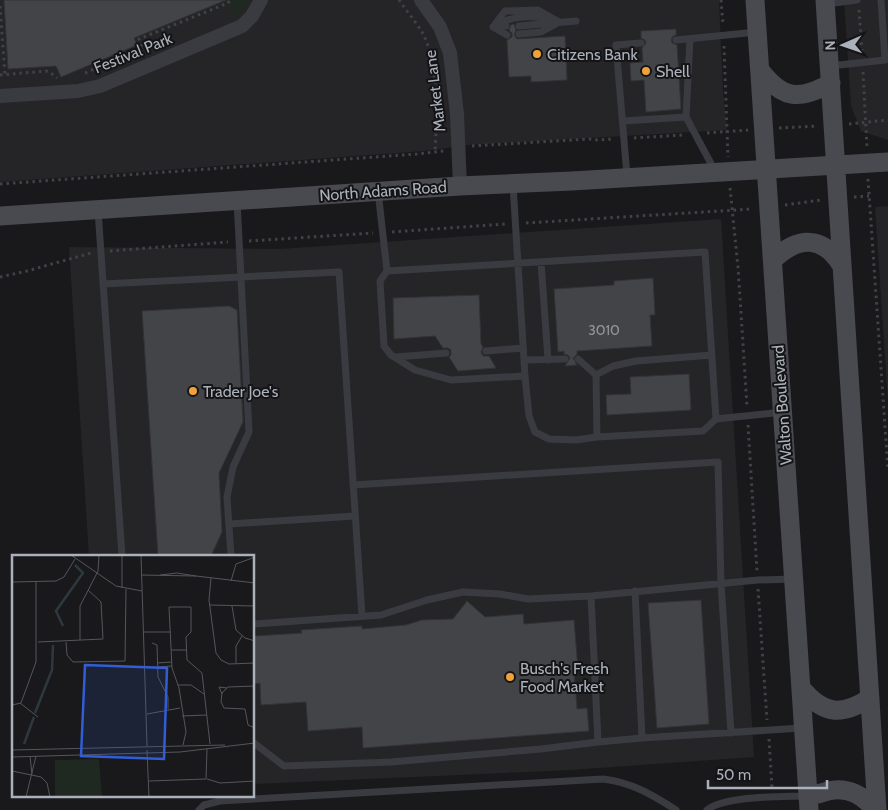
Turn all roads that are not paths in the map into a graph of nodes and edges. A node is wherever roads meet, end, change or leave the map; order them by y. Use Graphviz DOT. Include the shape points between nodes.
graph roads {
  1 [pos="261,0"];
  2 [pos="421,0"];
  3 [pos="755,0"];
  4 [pos="857,0"];
  5 [pos="881,0"];
  6 [pos="825,2"];
  7 [pos="888,6"];
  8 [pos="576,21"];
  9 [pos="559,22"];
  10 [pos="506,26"];
  11 [pos="519,26"];
  12 [pos="493,27"];
  13 [pos="757,32"];
  14 [pos="519,34"];
  15 [pos="507,35"];
  16 [pos="690,39"];
  17 [pos="676,40"];
  18 [pos="641,43"];
  19 [pos="886,61"];
  20 [pos="760,70"];
  21 [pos="830,74"];
  22 [pos="0,96"];
  23 [pos="686,117"];
  24 [pos="624,121"];
  25 [pos="888,162"];
  26 [pos="836,165"];
  27 [pos="765,169"];
  28 [pos="716,172"];
  29 [pos="627,177"];
  30 [pos="513,184"];
  31 [pos="460,186"];
  32 [pos="378,191"];
  33 [pos="237,200"];
  34 [pos="98,209"];
  35 [pos="0,216"];
  36 [pos="772,260"];
  37 [pos="541,262"];
  38 [pos="518,264"];
  39 [pos="842,266"];
  40 [pos="387,271"];
  41 [pos="242,278"];
  42 [pos="103,284"];
  43 [pos="523,348"];
  44 [pos="486,351"];
  45 [pos="446,353"];
  46 [pos="712,355"];
  47 [pos="395,357"];
  48 [pos="565,359"];
  49 [pos="578,359"];
  50 [pos="524,360"];
  51 [pos="548,360"];
  52 [pos="596,375"];
  53 [pos="525,376"];
  54 [pos="783,412"];
  55 [pos="716,419"];
  56 [pos="597,437"];
  57 [pos="353,485"];
  58 [pos="355,516"];
  59 [pos="229,524"];
  60 [pos="122,555"];
  61 [pos="231,555"];
  62 [pos="794,579"];
  63 [pos="721,584"];
  64 [pos="635,592"];
  65 [pos="591,596"];
  66 [pos="362,616"];
  67 [pos="255,624"];
  68 [pos="802,689"];
  69 [pos="870,698"];
  70 [pos="804,727"];
  71 [pos="731,733"];
  72 [pos="642,738"];
  73 [pos="598,742"];
  74 [pos="255,744"];
  75 [pos="809,803"];
  76 [pos="199,810"];
  77 [pos="676,810"];
  78 [pos="707,810"];
  79 [pos="876,810"];
  1 -- 22 [label="street, Festival Park" via="242,26 100,86 78,91"];
  2 -- 31 [label="street, Market Lane" via="440,28 450,54 456,97"];
  3 -- 13 [label="main road, Walton Boulevard"];
  4 -- 6 [label="lane"];
  5 -- 7 [label="lane"];
  5 -- 19 [label="lane"];
  6 -- 21 [label="main road"];
  8 -- 9 [label="lane"];
  9 -- 11 [label="lane"];
  9 -- 12 [label="lane" via="538,10 504,11"];
  9 -- 14 [label="lane" via="541,32"];
  10 -- 12 [label="lane"];
  12 -- 15 [label="lane"];
  13 -- 16 [label="lane"];
  13 -- 20 [label="main road, Walton Boulevard"];
  16 -- 17 [label="lane"];
  16 -- 23 [label="lane"];
  18 -- 24 [label="lane" via="616,45"];
  19 -- 21 [label="lane"];
  20 -- 21 [label="main road" via="774,86 791,94 809,93"];
  20 -- 27 [label="main road, Walton Boulevard"];
  21 -- 26 [label="main road"];
  23 -- 24 [label="lane"];
  23 -- 28 [label="lane"];
  24 -- 29 [label="lane"];
  25 -- 26 [label="main road, North Adams Road"];
  26 -- 27 [label="main road, North Adams Road"];
  26 -- 39 [label="main road"];
  27 -- 28 [label="main road, North Adams Road"];
  27 -- 36 [label="main road, Walton Boulevard"];
  28 -- 29 [label="main road, North Adams Road"];
  29 -- 30 [label="main road, North Adams Road"];
  30 -- 31 [label="main road, North Adams Road"];
  30 -- 38 [label="lane"];
  31 -- 32 [label="main road, North Adams Road"];
  32 -- 33 [label="main road, North Adams Road"];
  32 -- 40 [label="lane"];
  33 -- 34 [label="main road, North Adams Road"];
  33 -- 41 [label="lane"];
  34 -- 35 [label="main road, North Adams Road"];
  34 -- 42 [label="lane"];
  36 -- 39 [label="main road" via="795,244 811,242 829,249"];
  36 -- 54 [label="main road, Walton Boulevard"];
  37 -- 38 [label="lane"];
  37 -- 46 [label="lane" via="705,252"];
  37 -- 51 [label="lane"];
  38 -- 40 [label="lane"];
  38 -- 43 [label="lane"];
  39 -- 69 [label="main road"];
  40 -- 47 [label="lane" via="380,281 384,346"];
  41 -- 42 [label="lane"];
  41 -- 57 [label="lane" via="340,272"];
  41 -- 59 [label="lane" via="249,432 233,468 227,497"];
  42 -- 60 [label="lane"];
  43 -- 44 [label="lane"];
  43 -- 50 [label="lane"];
  45 -- 47 [label="lane"];
  46 -- 52 [label="lane" via="636,361 613,366"];
  46 -- 55 [label="lane"];
  47 -- 53 [label="lane" via="415,370 452,380"];
  48 -- 51 [label="lane"];
  49 -- 52 [label="lane"];
  50 -- 51 [label="lane"];
  50 -- 53 [label="lane"];
  52 -- 56 [label="lane"];
  53 -- 56 [label="lane" via="529,416 535,432 549,439"];
  54 -- 55 [label="lane"];
  54 -- 62 [label="main road, Walton Boulevard"];
  55 -- 56 [label="lane" via="703,432"];
  57 -- 58 [label="lane"];
  57 -- 63 [label="lane" via="718,462"];
  58 -- 59 [label="lane"];
  58 -- 66 [label="lane"];
  59 -- 61 [label="lane"];
  62 -- 63 [label="lane"];
  62 -- 68 [label="main road, Walton Boulevard"];
  63 -- 64 [label="lane"];
  63 -- 71 [label="lane"];
  64 -- 65 [label="lane"];
  64 -- 72 [label="lane"];
  65 -- 66 [label="lane" via="528,600 500,594 463,592 381,615"];
  65 -- 73 [label="lane"];
  66 -- 67 [label="lane"];
  68 -- 69 [label="main road" via="824,708 833,711 852,708"];
  68 -- 70 [label="main road, Walton Boulevard"];
  69 -- 79 [label="main road"];
  70 -- 71 [label="lane"];
  70 -- 75 [label="main road, Walton Boulevard"];
  71 -- 72 [label="lane"];
  72 -- 73 [label="lane"];
  73 -- 74 [label="lane" via="391,762 284,766"];
  75 -- 78 [label="lane" via="772,797 725,802"];
  75 -- 79 [label="main road" via="834,790 850,791"];
  76 -- 77 [label="lane" via="204,805 220,801 603,779 640,788"];
}
